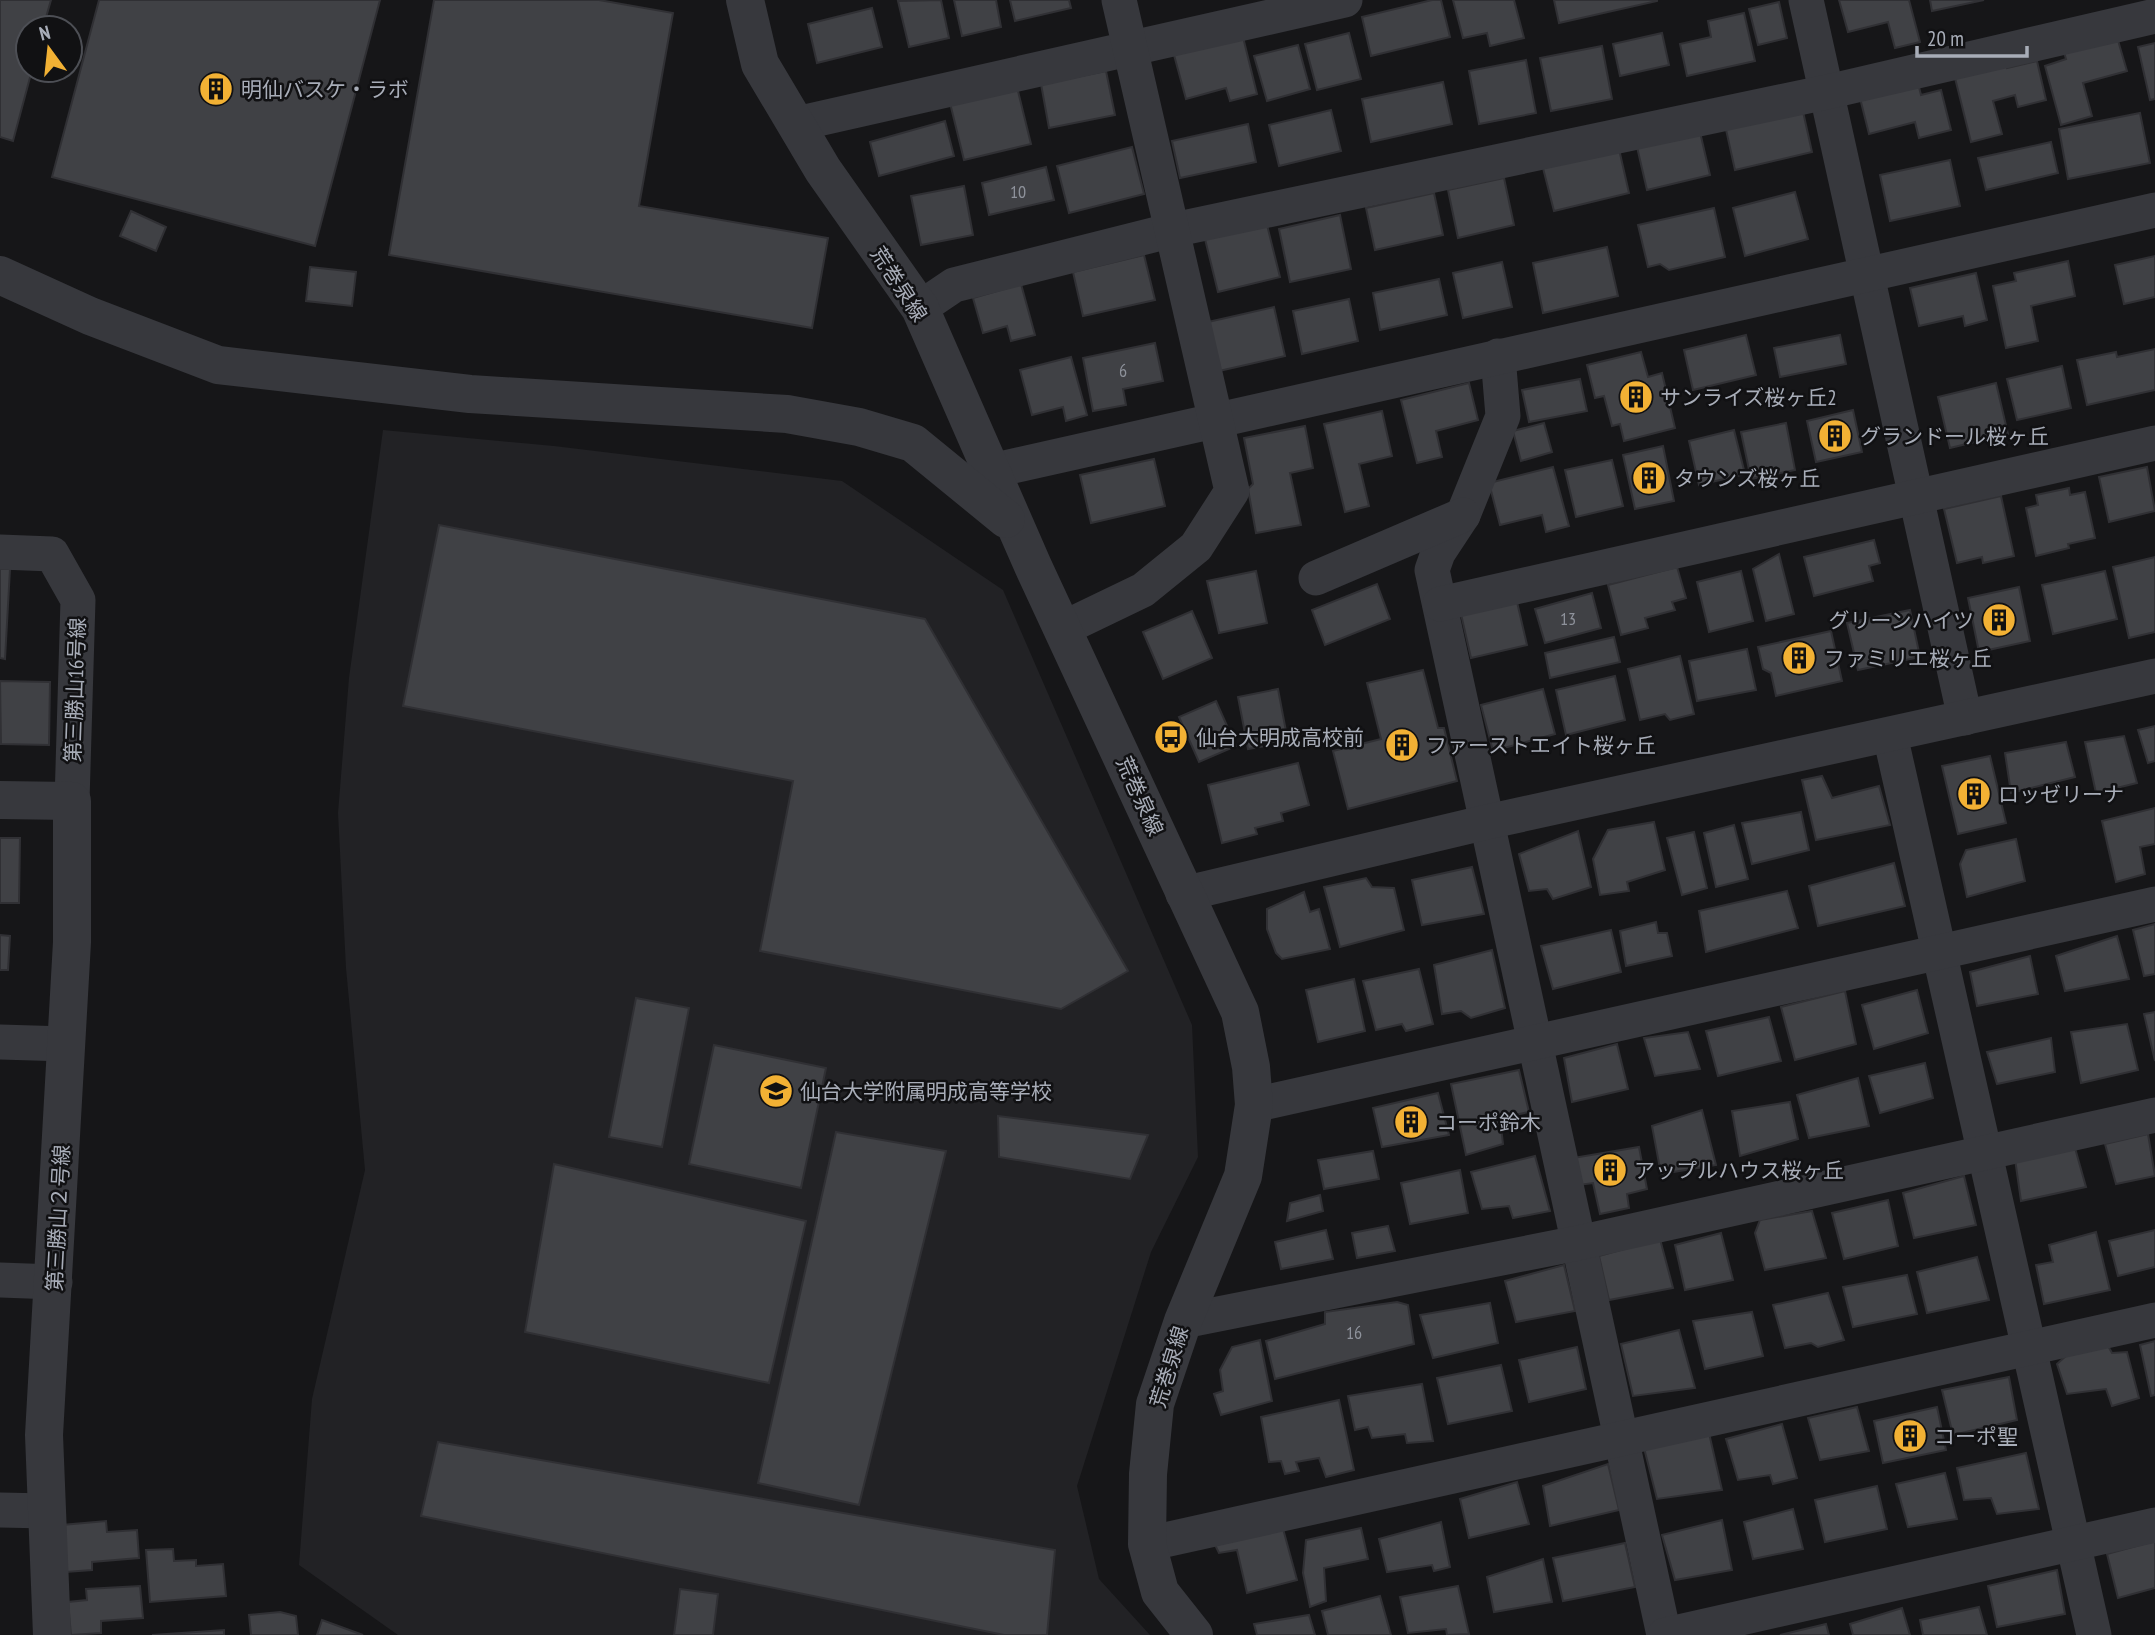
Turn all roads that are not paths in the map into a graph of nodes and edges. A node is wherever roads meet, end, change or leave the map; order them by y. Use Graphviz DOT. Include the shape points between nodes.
graph roads {
  1 [pos="745,0"];
  2 [pos="1119,0"];
  3 [pos="1345,0"];
  4 [pos="1806,0"];
  5 [pos="2117,12"];
  6 [pos="2155,16"];
  7 [pos="1131,49"];
  8 [pos="1827,92"];
  9 [pos="796,124"];
  10 [pos="2155,209"];
  11 [pos="1173,230"];
  12 [pos="1867,273"];
  13 [pos="0,275"];
  14 [pos="920,308"];
  15 [pos="1498,356"];
  16 [pos="1218,420"];
  17 [pos="2155,443"];
  18 [pos="991,471"];
  19 [pos="1916,496"];
  20 [pos="1463,515"];
  21 [pos="1016,527"];
  22 [pos="0,552"];
  23 [pos="1317,578"];
  24 [pos="1440,604"];
  25 [pos="1062,629"];
  26 [pos="2155,676"];
  27 [pos="1965,718"];
  28 [pos="1890,735"];
  29 [pos="0,800"];
  30 [pos="72,801"];
  31 [pos="1487,822"];
  32 [pos="1183,894"];
  33 [pos="2155,904"];
  34 [pos="1940,952"];
  35 [pos="0,1042"];
  36 [pos="1536,1042"];
  37 [pos="67,1044"];
  38 [pos="1254,1105"];
  39 [pos="2155,1115"];
  40 [pos="1985,1153"];
  41 [pos="1578,1243"];
  42 [pos="0,1280"];
  43 [pos="55,1282"];
  44 [pos="2155,1320"];
  45 [pos="1182,1321"];
  46 [pos="2029,1348"];
  47 [pos="1619,1438"];
  48 [pos="0,1510"];
  49 [pos="47,1511"];
  50 [pos="2155,1525"];
  51 [pos="2073,1543"];
  52 [pos="1147,1544"];
  53 [pos="52,1635"];
  54 [pos="1195,1635"];
  55 [pos="1664,1635"];
  56 [pos="2094,1635"];
  1 -- 9 [label="street, 荒巻泉線" via="760,64"];
  2 -- 7 [label="street"];
  3 -- 7 [label="street"];
  4 -- 8 [label="street"];
  5 -- 6 [label="street"];
  5 -- 8 [label="street"];
  7 -- 9 [label="street"];
  7 -- 11 [label="street"];
  8 -- 11 [label="street"];
  8 -- 12 [label="street"];
  9 -- 14 [label="street, 荒巻泉線"];
  10 -- 12 [label="street"];
  11 -- 14 [label="street" via="954,285"];
  11 -- 16 [label="street"];
  12 -- 15 [label="street"];
  12 -- 19 [label="street"];
  13 -- 21 [label="street" via="90,316 218,365 470,394 787,414 859,427 913,443"];
  14 -- 18 [label="street, 荒巻泉線"];
  15 -- 16 [label="street"];
  15 -- 20 [label="street" via="1503,416"];
  16 -- 18 [label="street"];
  16 -- 25 [label="street" via="1232,491 1196,547 1143,590"];
  17 -- 19 [label="street"];
  18 -- 21 [label="street, 荒巻泉線"];
  19 -- 24 [label="street"];
  19 -- 27 [label="street"];
  20 -- 23 [label="street"];
  20 -- 24 [label="street" via="1432,570"];
  21 -- 25 [label="street, 荒巻泉線"];
  22 -- 30 [label="street, 第三勝山16号線" via="52,554 78,600"];
  24 -- 31 [label="street"];
  25 -- 32 [label="street, 荒巻泉線"];
  26 -- 27 [label="street"];
  27 -- 28 [label="street"];
  28 -- 31 [label="street"];
  28 -- 34 [label="street"];
  29 -- 30 [label="street"];
  30 -- 37 [label="street, 第三勝山２号線"];
  31 -- 32 [label="street"];
  31 -- 36 [label="street"];
  32 -- 38 [label="street, 荒巻泉線" via="1240,1012"];
  33 -- 34 [label="street"];
  34 -- 36 [label="street"];
  34 -- 40 [label="street"];
  35 -- 37 [label="street"];
  36 -- 38 [label="street"];
  36 -- 41 [label="street"];
  37 -- 43 [label="street, 第三勝山２号線"];
  38 -- 45 [label="street, 荒巻泉線" via="1243,1176"];
  39 -- 40 [label="street"];
  40 -- 41 [label="street"];
  40 -- 46 [label="street"];
  41 -- 45 [label="street"];
  41 -- 47 [label="street"];
  42 -- 43 [label="street"];
  43 -- 49 [label="street, 第三勝山２号線" via="44,1436"];
  44 -- 46 [label="street"];
  45 -- 52 [label="street, 荒巻泉線" via="1155,1404"];
  46 -- 47 [label="street"];
  46 -- 51 [label="street"];
  47 -- 52 [label="street"];
  47 -- 55 [label="street"];
  48 -- 49 [label="street"];
  49 -- 53 [label="street, 第三勝山２号線"];
  50 -- 51 [label="street"];
  51 -- 55 [label="street"];
  51 -- 56 [label="street"];
  52 -- 54 [label="street, 荒巻泉線" via="1160,1591"];
}
